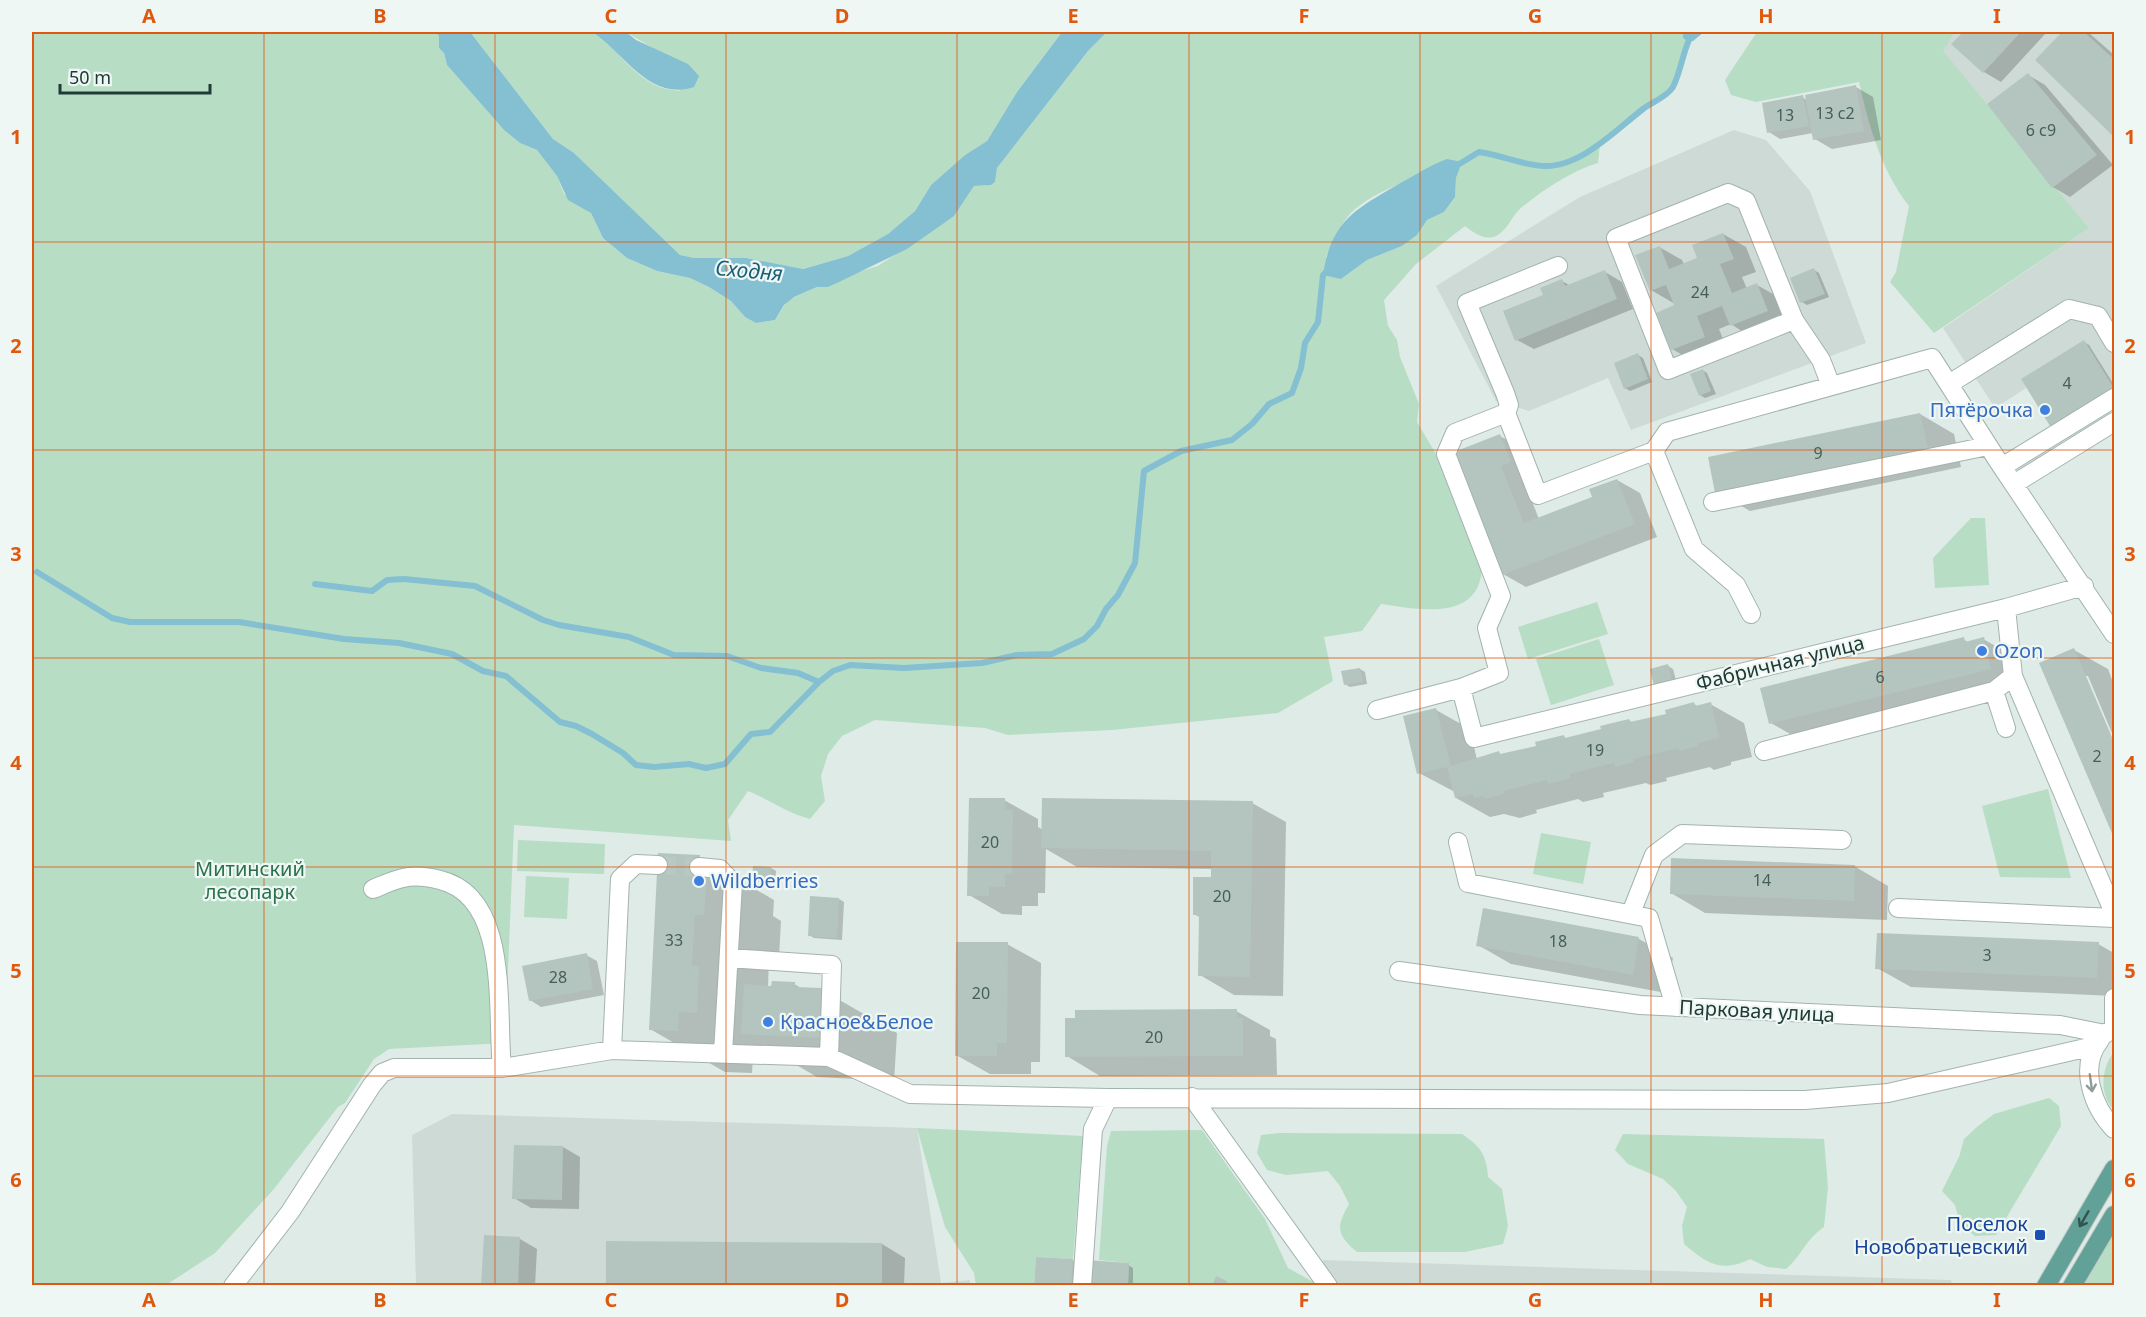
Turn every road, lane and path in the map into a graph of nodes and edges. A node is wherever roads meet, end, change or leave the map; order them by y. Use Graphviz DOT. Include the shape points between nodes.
graph roads {
  1 [pos="1558,266"];
  2 [pos="1794,320"];
  3 [pos="2115,343"];
  4 [pos="1949,384"];
  5 [pos="1831,386"];
  6 [pos="2115,398"];
  7 [pos="1506,413"];
  8 [pos="2115,422"];
  9 [pos="1988,446"];
  10 [pos="1654,451"];
  11 [pos="2002,467"];
  12 [pos="2014,484"];
  13 [pos="1713,502"];
  14 [pos="2084,586"];
  15 [pos="2006,608"];
  16 [pos="2109,612"];
  17 [pos="1751,614"];
  18 [pos="2115,634"];
  19 [pos="2013,676"];
  20 [pos="1461,688"];
  21 [pos="1994,692"];
  22 [pos="1377,710"];
  23 [pos="2006,728"];
  24 [pos="1764,751"];
  25 [pos="1842,840"];
  26 [pos="1458,842"];
  27 [pos="658,865"];
  28 [pos="699,867"];
  29 [pos="373,889"];
  30 [pos="1898,908"];
  31 [pos="1631,913"];
  32 [pos="2115,915"];
  33 [pos="729,958"];
  34 [pos="1399,971"];
  35 [pos="2115,998"];
  36 [pos="1676,1007"];
  37 [pos="2107,1034"];
  38 [pos="612,1050"];
  39 [pos="723,1053"];
  40 [pos="829,1057"];
  41 [pos="502,1068"];
  42 [pos="1192,1097"];
  43 [pos="1108,1098"];
  44 [pos="2115,1129"];
  45 [pos="2115,1169"];
  46 [pos="2115,1215"];
  47 [pos="233,1286"];
  48 [pos="1082,1286"];
  49 [pos="1328,1286"];
  50 [pos="2046,1286"];
  51 [pos="2073,1286"];
  1 -- 7 [label="street" via="1467,303 1505,393 1509,405"];
  2 -- 2 [label="street" via="1746,201 1728,193 1616,238 1668,370"];
  2 -- 5 [label="street" via="1821,360"];
  3 -- 4 [label="street" via="2098,316 2069,309"];
  4 -- 5 [label="street" via="1932,358"];
  4 -- 9 [label="street"];
  5 -- 10 [label="street" via="1667,432"];
  6 -- 11 [label="street"];
  7 -- 10 [label="street" via="1538,495"];
  7 -- 20 [label="street" via="1455,433 1446,454 1501,596 1486,628 1499,673"];
  8 -- 12 [label="street"];
  9 -- 11 [label="street"];
  9 -- 13 [label="street"];
  10 -- 17 [label="street" via="1694,549 1736,585"];
  11 -- 12 [label="street"];
  12 -- 14 [label="street"];
  14 -- 15 [label="street, Фабричная улица"];
  14 -- 16 [label="street"];
  15 -- 19 [label="street"];
  15 -- 20 [label="street, Фабричная улица" via="1474,738"];
  16 -- 18 [label="street"];
  19 -- 21 [label="street"];
  19 -- 32 [label="street"];
  20 -- 22 [label="street"];
  21 -- 23 [label="street"];
  21 -- 24 [label="street"];
  25 -- 31 [label="street" via="1682,834 1654,855"];
  26 -- 31 [label="street" via="1468,883"];
  27 -- 38 [label="street" via="636,864 620,879"];
  28 -- 33 [label="street" via="720,869 733,883"];
  29 -- 41 [label="street" via="404,878 425,877 464,890 475,902 494,947"];
  30 -- 32 [label="street"];
  31 -- 36 [label="street" via="1649,918"];
  33 -- 39 [label="street"];
  33 -- 40 [label="street" via="832,965"];
  34 -- 36 [label="street, Парковая улица"];
  35 -- 37 [label="street"];
  36 -- 37 [label="street, Парковая улица" via="2060,1025"];
  37 -- 42 [label="street" via="1888,1093 1805,1100"];
  37 -- 44 [label="street, one-way" via="2089,1066 2091,1087 2103,1117"];
  38 -- 39 [label="street"];
  38 -- 41 [label="street"];
  39 -- 40 [label="street"];
  40 -- 43 [label="street" via="910,1094"];
  41 -- 47 [label="street" via="394,1068 382,1073 290,1212"];
  42 -- 43 [label="street"];
  42 -- 49 [label="street"];
  43 -- 48 [label="street" via="1093,1129"];
  45 -- 50 [label="main road, one-way"];
  46 -- 51 [label="main road"];
}
